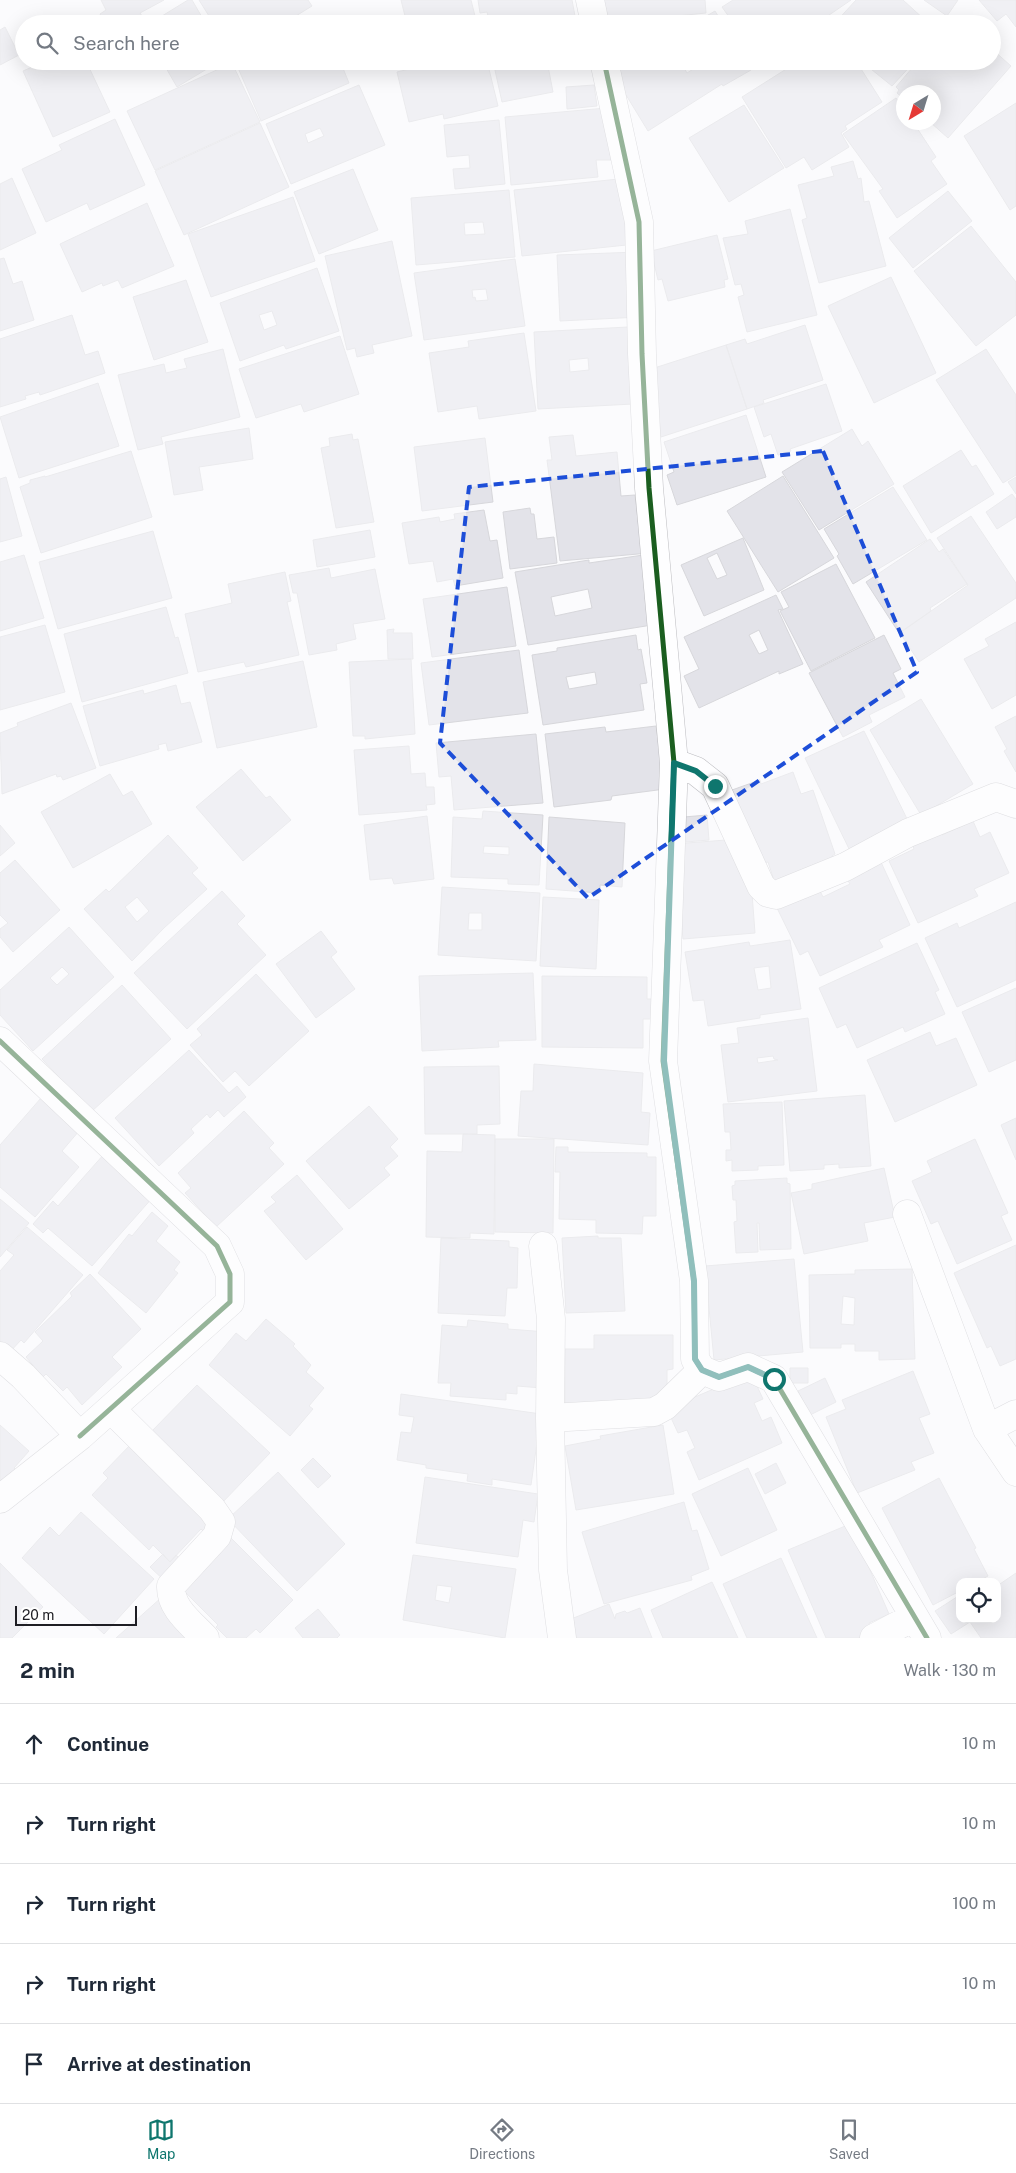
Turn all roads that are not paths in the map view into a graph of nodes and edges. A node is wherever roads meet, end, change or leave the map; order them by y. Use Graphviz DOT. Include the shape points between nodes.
graph roads {
  1 [pos="590,0"];
  2 [pos="593,15"];
  3 [pos="606,70"];
  4 [pos="674,763"];
  5 [pos="1016,804"];
  6 [pos="0,1041"];
  7 [pos="907,1214"];
  8 [pos="543,1246"];
  9 [pos="0,1356"];
  10 [pos="702,1370"];
  11 [pos="111,1409"];
  12 [pos="1016,1414"];
  13 [pos="550,1418"];
  14 [pos="987,1429"];
  15 [pos="80,1436"];
  16 [pos="1016,1472"];
  17 [pos="0,1499"];
  18 [pos="920,1628"];
  19 [pos="206,1638"];
  20 [pos="562,1638"];
  21 [pos="874,1638"];
  1 -- 2 [label="street"];
  3 -- 4 [label="street" via="639,222 649,488"];
  4 -- 5 [label="street" via="696,771 715,786 761,886 776,895 845,867 908,833 996,797"];
  4 -- 10 [label="street" via="664,1061 694,1281 695,1359"];
  6 -- 11 [label="street" via="216,1246 230,1274 230,1302"];
  7 -- 14 [label="street"];
  8 -- 13 [label="street" via="551,1319"];
  9 -- 15 [label="street"];
  10 -- 13 [label="street" via="666,1406 654,1412"];
  10 -- 18 [label="street" via="719,1377 748,1367 774,1379"];
  11 -- 15 [label="street"];
  11 -- 19 [label="street" via="212,1509 221,1522 217,1536 171,1586 170,1596 174,1604"];
  12 -- 14 [label="street"];
  13 -- 20 [label="street" via="553,1570"];
  14 -- 16 [label="street"];
  15 -- 17 [label="street"];
  18 -- 21 [label="street"];
}
